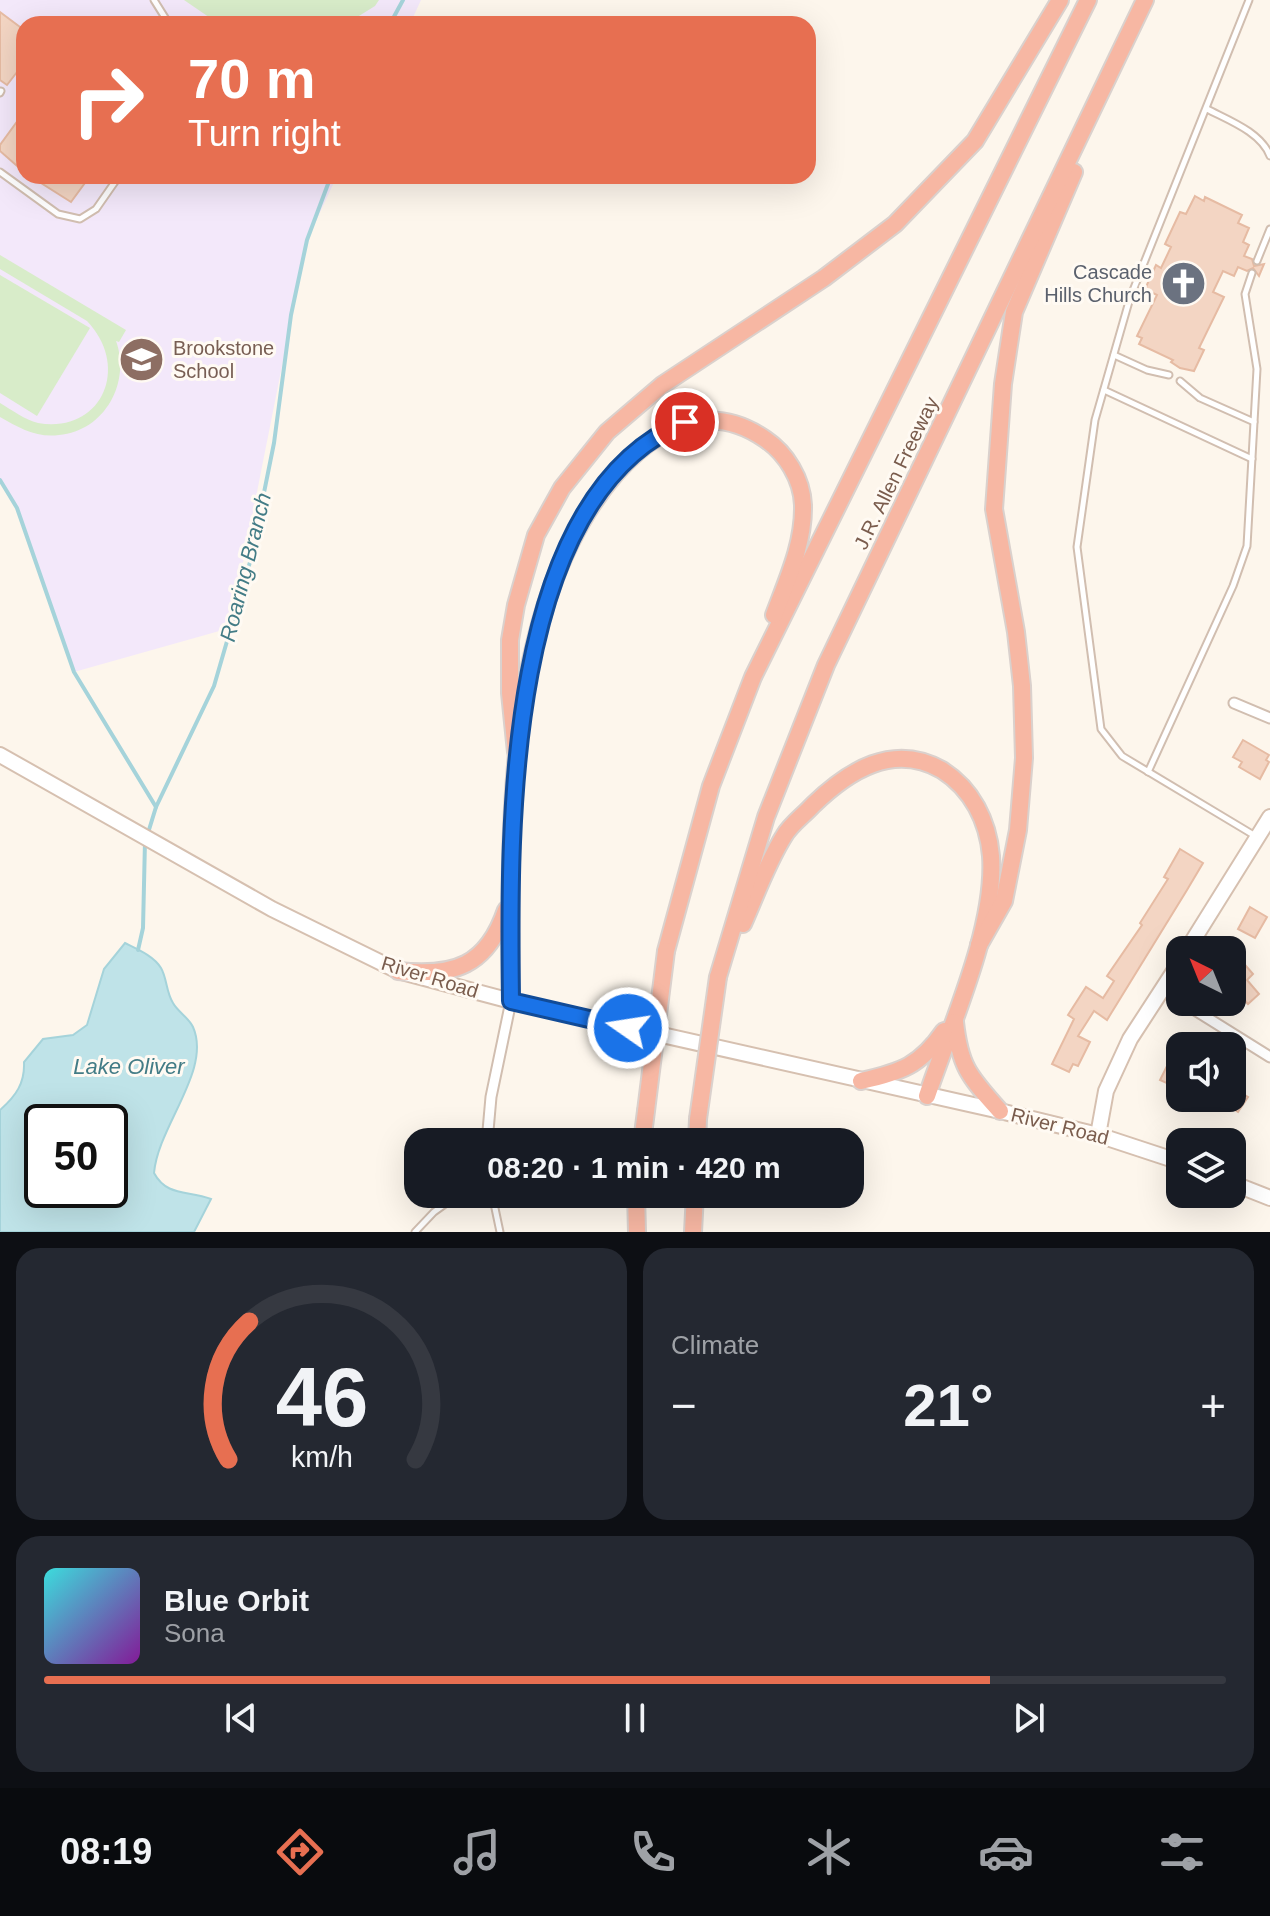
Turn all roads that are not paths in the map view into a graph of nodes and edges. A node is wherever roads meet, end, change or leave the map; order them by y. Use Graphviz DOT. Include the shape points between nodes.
graph roads {
  1 [pos="1060,0"];
  2 [pos="1088,0"];
  3 [pos="1147,0"];
  4 [pos="1249,0"];
  5 [pos="1207,109"];
  6 [pos="1270,156"];
  7 [pos="17,184"];
  8 [pos="113,184"];
  9 [pos="1270,229"];
  10 [pos="1257,261"];
  11 [pos="1252,273"];
  12 [pos="1114,355"];
  13 [pos="1169,375"];
  14 [pos="1180,381"];
  15 [pos="1104,390"];
  16 [pos="1254,422"];
  17 [pos="1252,459"];
  18 [pos="753,677"];
  19 [pos="1234,703"];
  20 [pos="1270,718"];
  21 [pos="516,752"];
  22 [pos="0,755"];
  23 [pos="1148,772"];
  24 [pos="1270,817"];
  25 [pos="1257,837"];
  26 [pos="510,897"];
  27 [pos="1196,936"];
  28 [pos="979,945"];
  29 [pos="398,971"];
  30 [pos="718,977"];
  31 [pos="1166,985"];
  32 [pos="1163,990"];
  33 [pos="1166,992"];
  34 [pos="511,1001"];
  35 [pos="1204,1016"];
  36 [pos="954,1017"];
  37 [pos="1270,1057"];
  38 [pos="861,1081"];
  39 [pos="927,1096"];
  40 [pos="1000,1111"];
  41 [pos="488,1128"];
  42 [pos="644,1128"];
  43 [pos="698,1128"];
  44 [pos="1098,1135"];
  45 [pos="1166,1157"];
  46 [pos="1246,1189"];
  47 [pos="1270,1198"];
  48 [pos="440,1208"];
  49 [pos="495,1208"];
  50 [pos="636,1208"];
  51 [pos="694,1208"];
  52 [pos="418,1231"];
  53 [pos="500,1232"];
  54 [pos="637,1232"];
  55 [pos="693,1232"];
  1 -- 21 [label="highway" via="975,141 895,224 824,278 662,385 607,432 562,488 536,535 516,605 510,640"];
  2 -- 18 [label="highway, J.R. Allen Freeway"];
  3 -- 28 [label="highway" via="1014,312 994,509 1022,686 1022,794 1004,901"];
  3 -- 30 [label="highway, J.R. Allen Freeway" via="826,665 766,817"];
  4 -- 5 [label="lane"];
  5 -- 6 [label="lane" via="1249,132"];
  5 -- 12 [label="lane" via="1130,298"];
  7 -- 8 [label="lane" via="58,214 80,219 96,209"];
  9 -- 10 [label="lane"];
  11 -- 16 [label="lane" via="1245,294 1257,369"];
  12 -- 13 [label="lane"];
  12 -- 15 [label="lane"];
  14 -- 16 [label="lane" via="1200,398"];
  15 -- 17 [label="lane"];
  15 -- 23 [label="lane" via="1077,547 1080,583 1101,729 1122,756"];
  16 -- 17 [label="lane"];
  17 -- 23 [label="lane" via="1247,546"];
  18 -- 21 [label="highway" via="801,540 799,486 782,455 755,432 721,420 685,422 626,463 574,536 529,673"];
  18 -- 42 [label="highway, J.R. Allen Freeway, bridge" via="711,786 666,951"];
  19 -- 20 [label="street"];
  21 -- 26 [label="highway"];
  22 -- 29 [label="main road, River Road" via="185,862"];
  23 -- 25 [label="lane"];
  24 -- 25 [label="main road"];
  25 -- 27 [label="main road"];
  26 -- 29 [label="highway" via="491,942 469,963 445,972"];
  26 -- 34 [label="highway"];
  28 -- 30 [label="highway" via="991,863 975,802 935,767 882,760 836,782 785,834"];
  28 -- 36 [label="highway"];
  29 -- 34 [label="main road, River Road"];
  30 -- 43 [label="highway, bridge"];
  31 -- 32 [label="main road"];
  32 -- 33 [label="street"];
  32 -- 44 [label="main road" via="1130,1039 1106,1091"];
  34 -- 38 [label="main road, River Road"];
  34 -- 41 [label="street"];
  35 -- 37 [label="street"];
  36 -- 38 [label="highway" via="915,1064"];
  36 -- 39 [label="highway"];
  36 -- 40 [label="highway" via="959,1055"];
  38 -- 39 [label="main road, River Road"];
  39 -- 40 [label="main road, River Road"];
  40 -- 44 [label="main road, River Road"];
  44 -- 45 [label="main road, River Road"];
  46 -- 47 [label="main road"];
  48 -- 52 [label="lane"];
  49 -- 53 [label="lane"];
  50 -- 54 [label="highway"];
  51 -- 55 [label="highway"];
}
